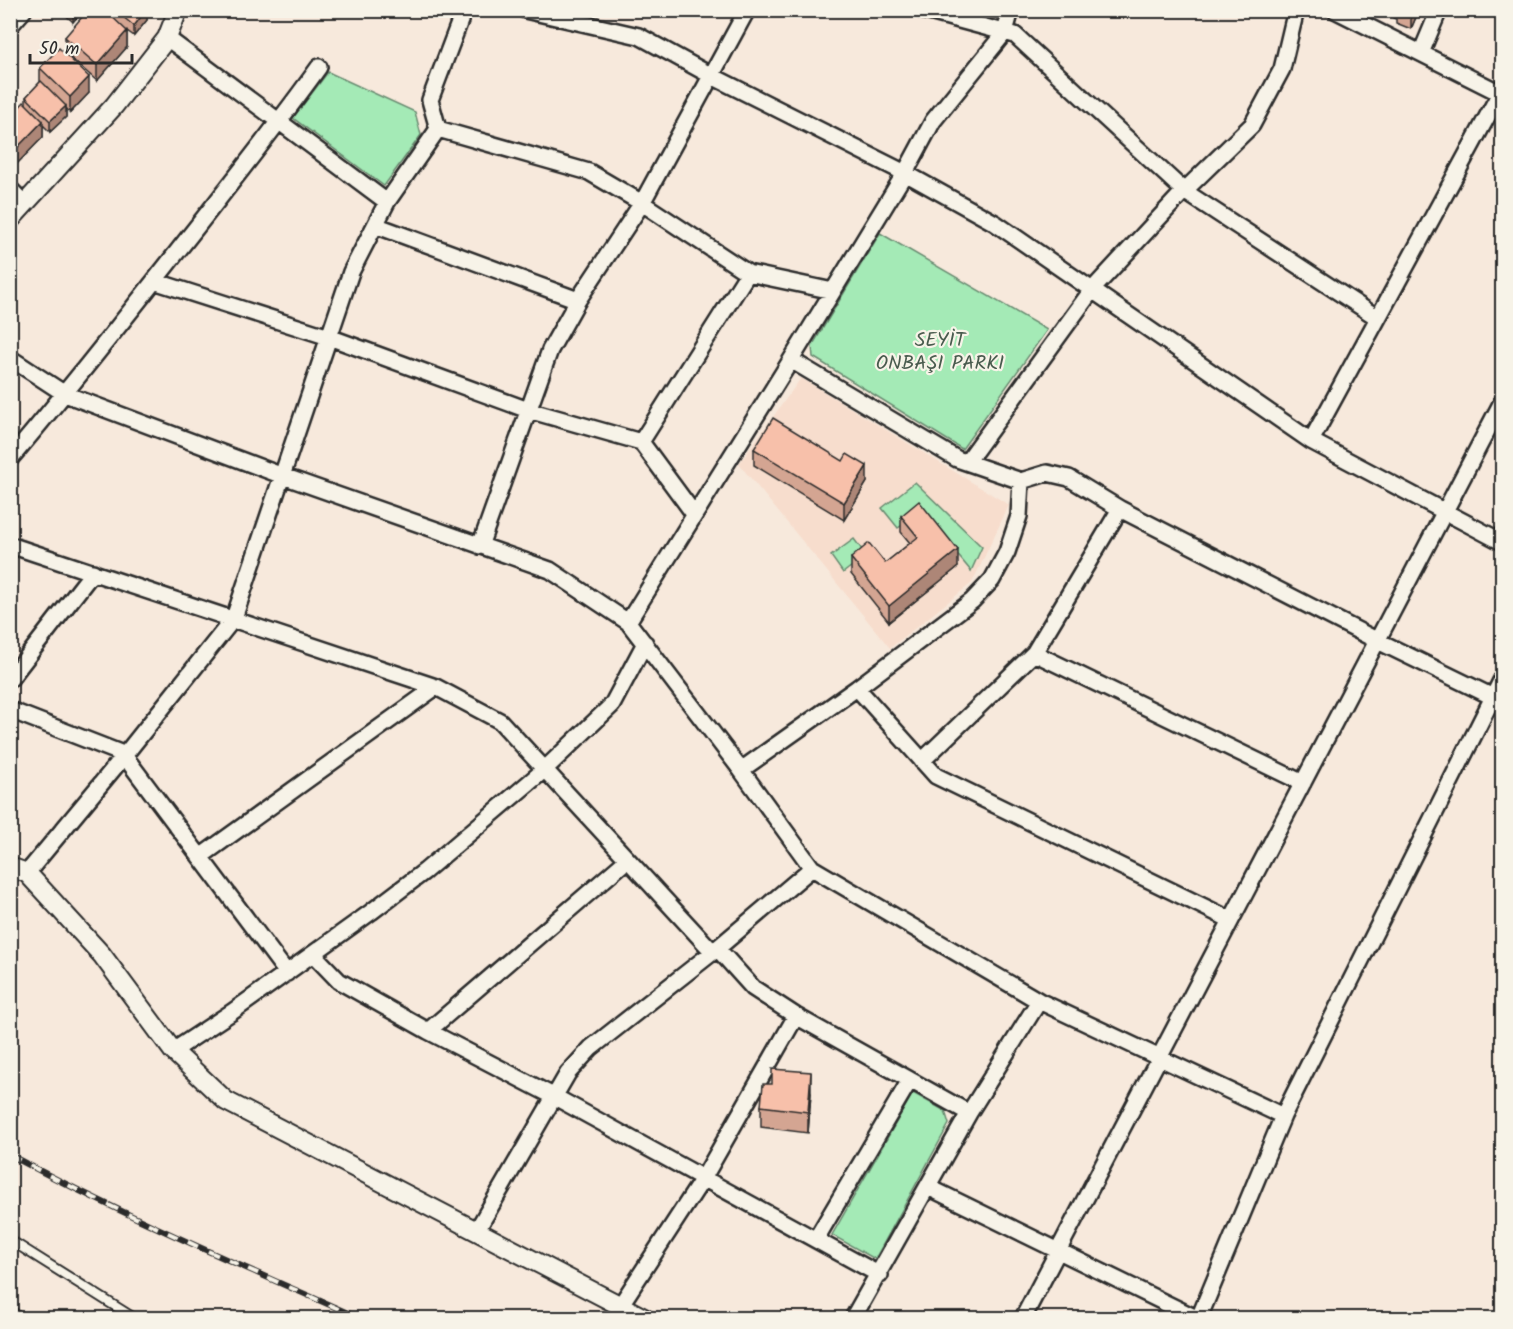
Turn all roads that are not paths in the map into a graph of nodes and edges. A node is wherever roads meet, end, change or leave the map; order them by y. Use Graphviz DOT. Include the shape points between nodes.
graph roads {
  1 [pos="24,10"];
  2 [pos="178,10"];
  3 [pos="464,10"];
  4 [pos="525,10"];
  5 [pos="747,10"];
  6 [pos="922,10"];
  7 [pos="1011,10"];
  8 [pos="1296,10"];
  9 [pos="1335,10"];
  10 [pos="1439,10"];
  11 [pos="10,26"];
  12 [pos="1005,32"];
  13 [pos="166,38"];
  14 [pos="1421,54"];
  15 [pos="319,68"];
  16 [pos="712,76"];
  17 [pos="1502,94"];
  18 [pos="280,122"];
  19 [pos="438,129"];
  20 [pos="905,173"];
  21 [pos="10,189"];
  22 [pos="1184,191"];
  23 [pos="387,202"];
  24 [pos="24,203"];
  25 [pos="642,203"];
  26 [pos="10,220"];
  27 [pos="375,225"];
  28 [pos="748,273"];
  29 [pos="154,281"];
  30 [pos="1092,290"];
  31 [pos="833,291"];
  32 [pos="578,300"];
  33 [pos="1378,318"];
  34 [pos="329,337"];
  35 [pos="10,358"];
  36 [pos="791,360"];
  37 [pos="65,394"];
  38 [pos="1503,402"];
  39 [pos="528,410"];
  40 [pos="1311,441"];
  41 [pos="641,442"];
  42 [pos="10,459"];
  43 [pos="967,462"];
  44 [pos="283,476"];
  45 [pos="1021,481"];
  46 [pos="1120,509"];
  47 [pos="1444,513"];
  48 [pos="693,514"];
  49 [pos="1503,542"];
  50 [pos="10,545"];
  51 [pos="480,546"];
  52 [pos="93,572"];
  53 [pos="234,618"];
  54 [pos="628,622"];
  55 [pos="1378,641"];
  56 [pos="645,643"];
  57 [pos="1034,653"];
  58 [pos="10,679"];
  59 [pos="1503,679"];
  60 [pos="436,687"];
  61 [pos="857,688"];
  62 [pos="1493,697"];
  63 [pos="10,710"];
  64 [pos="124,756"];
  65 [pos="922,761"];
  66 [pos="544,770"];
  67 [pos="741,770"];
  68 [pos="1303,783"];
  69 [pos="200,857"];
  70 [pos="627,860"];
  71 [pos="812,868"];
  72 [pos="19,870"];
  73 [pos="1231,920"];
  74 [pos="715,950"];
  75 [pos="313,954"];
  76 [pos="287,973"];
  77 [pos="1039,1001"];
  78 [pos="796,1016"];
  79 [pos="428,1031"];
  80 [pos="173,1051"];
  81 [pos="1159,1058"];
  82 [pos="910,1080"];
  83 [pos="555,1096"];
  84 [pos="969,1113"];
  85 [pos="1283,1116"];
  86 [pos="704,1177"];
  87 [pos="928,1187"];
  88 [pos="477,1230"];
  89 [pos="816,1239"];
  90 [pos="10,1240"];
  91 [pos="1058,1251"];
  92 [pos="879,1275"];
  93 [pos="620,1306"];
  94 [pos="10,1308"];
  95 [pos="18,1318"];
  96 [pos="134,1318"];
  97 [pos="644,1318"];
  98 [pos="853,1318"];
  99 [pos="1023,1318"];
  100 [pos="1198,1318"];
  1 -- 11 [label="street"];
  2 -- 13 [label="street"];
  3 -- 19 [label="street" via="430,100"];
  4 -- 16 [label="street" via="639,36"];
  5 -- 16 [label="street"];
  6 -- 12 [label="street"];
  7 -- 12 [label="street"];
  8 -- 22 [label="street" via="1282,69 1252,125"];
  9 -- 14 [label="street"];
  10 -- 14 [label="street"];
  12 -- 20 [label="street" via="933,122"];
  12 -- 22 [label="street" via="1015,35"];
  13 -- 18 [label="street"];
  13 -- 24 [label="street" via="114,106"];
  14 -- 17 [label="street"];
  15 -- 18 [label="street"];
  16 -- 20 [label="street"];
  16 -- 25 [label="street"];
  17 -- 33 [label="street"];
  18 -- 23 [label="street"];
  18 -- 29 [label="street"];
  19 -- 23 [label="street"];
  19 -- 25 [label="street" via="589,172"];
  20 -- 30 [label="street" via="995,223"];
  20 -- 31 [label="street"];
  21 -- 24 [label="street"];
  22 -- 30 [label="street"];
  22 -- 33 [label="street"];
  23 -- 27 [label="street"];
  24 -- 26 [label="street"];
  25 -- 28 [label="street"];
  25 -- 32 [label="street"];
  27 -- 32 [label="street"];
  27 -- 34 [label="street" via="351,272"];
  28 -- 31 [label="street"];
  28 -- 41 [label="street"];
  29 -- 34 [label="street"];
  29 -- 37 [label="street"];
  30 -- 40 [label="street"];
  30 -- 43 [label="street"];
  31 -- 36 [label="street"];
  32 -- 39 [label="street" via="550,350"];
  33 -- 40 [label="street"];
  34 -- 39 [label="street"];
  34 -- 44 [label="street"];
  35 -- 37 [label="street"];
  36 -- 43 [label="street"];
  36 -- 48 [label="street"];
  37 -- 42 [label="street"];
  37 -- 44 [label="street"];
  38 -- 47 [label="street"];
  39 -- 41 [label="street"];
  39 -- 51 [label="street"];
  40 -- 47 [label="street"];
  41 -- 48 [label="street"];
  43 -- 45 [label="street"];
  44 -- 51 [label="street"];
  44 -- 53 [label="street"];
  45 -- 46 [label="street" via="1047,473 1069,478"];
  45 -- 61 [label="street" via="1019,516 992,580 972,601"];
  46 -- 55 [label="street"];
  46 -- 57 [label="street"];
  47 -- 49 [label="street"];
  47 -- 55 [label="street"];
  48 -- 54 [label="street"];
  50 -- 52 [label="street"];
  51 -- 54 [label="street" via="550,570"];
  52 -- 53 [label="street"];
  52 -- 58 [label="street"];
  53 -- 60 [label="street"];
  53 -- 64 [label="street"];
  54 -- 56 [label="street"];
  55 -- 62 [label="street"];
  55 -- 68 [label="street"];
  56 -- 66 [label="street" via="612,705"];
  56 -- 67 [label="street"];
  57 -- 65 [label="street"];
  57 -- 68 [label="street"];
  59 -- 62 [label="street"];
  60 -- 66 [label="street" via="500,721"];
  60 -- 69 [label="street"];
  61 -- 65 [label="street"];
  61 -- 67 [label="street"];
  62 -- 85 [label="street"];
  63 -- 64 [label="street"];
  64 -- 69 [label="street"];
  64 -- 72 [label="street"];
  65 -- 73 [label="street" via="936,776"];
  66 -- 70 [label="street"];
  66 -- 75 [label="street" via="425,871"];
  67 -- 71 [label="street"];
  68 -- 73 [label="street"];
  69 -- 76 [label="street"];
  70 -- 74 [label="street"];
  70 -- 79 [label="street"];
  71 -- 74 [label="street"];
  71 -- 77 [label="street"];
  72 -- 80 [label="street" via="102,955"];
  73 -- 81 [label="street"];
  74 -- 78 [label="street" via="753,988"];
  74 -- 83 [label="street" via="591,1048 568,1073"];
  75 -- 76 [label="street"];
  75 -- 79 [label="street" via="339,981"];
  76 -- 80 [label="street"];
  77 -- 81 [label="street"];
  77 -- 84 [label="street"];
  78 -- 82 [label="street"];
  78 -- 86 [label="street"];
  79 -- 83 [label="street"];
  80 -- 88 [label="street" via="226,1101"];
  81 -- 85 [label="street"];
  81 -- 91 [label="street"];
  82 -- 84 [label="street"];
  82 -- 89 [label="street"];
  83 -- 86 [label="street"];
  83 -- 88 [label="street"];
  84 -- 87 [label="street"];
  85 -- 100 [label="street"];
  86 -- 89 [label="street"];
  86 -- 93 [label="street"];
  87 -- 91 [label="street"];
  87 -- 92 [label="street"];
  88 -- 93 [label="street"];
  89 -- 92 [label="street"];
  90 -- 96 [label="lane"];
  91 -- 99 [label="street"];
  91 -- 100 [label="street"];
  92 -- 98 [label="street"];
  93 -- 97 [label="street"];
  94 -- 95 [label="lane"];
}
